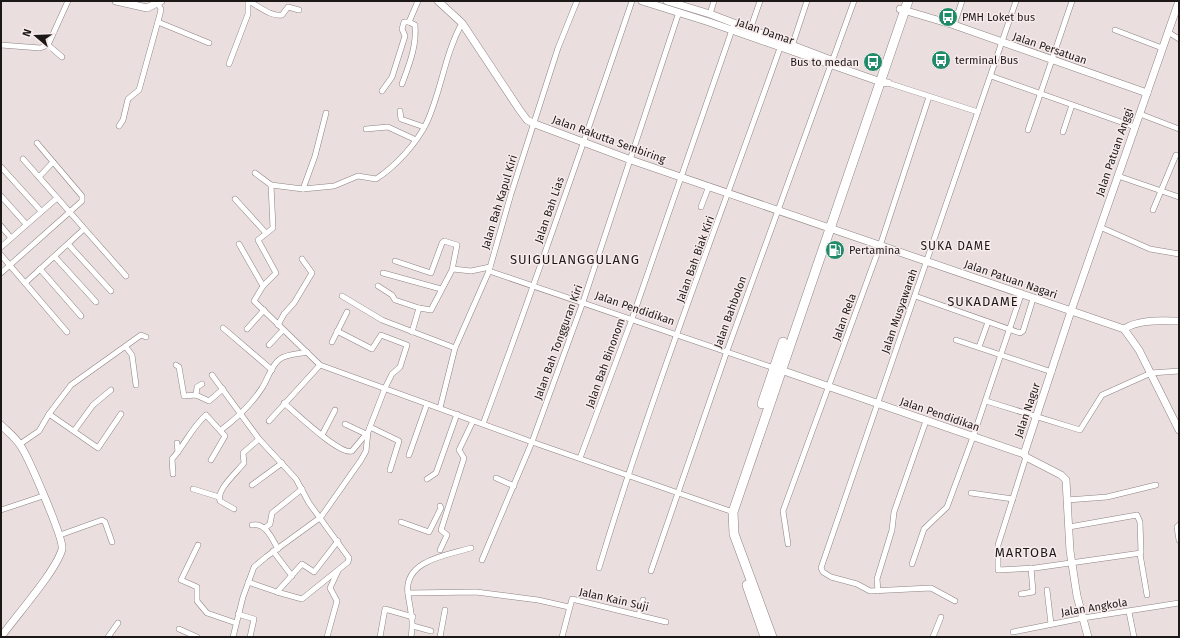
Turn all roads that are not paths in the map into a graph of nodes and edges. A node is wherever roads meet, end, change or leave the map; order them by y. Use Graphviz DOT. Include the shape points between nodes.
graph roads {
  1 [pos="68,1"];
  2 [pos="116,1"];
  3 [pos="248,1"];
  4 [pos="418,1"];
  5 [pos="438,1"];
  6 [pos="577,1"];
  7 [pos="632,1"];
  8 [pos="642,1"];
  9 [pos="667,1"];
  10 [pos="714,1"];
  11 [pos="760,1"];
  12 [pos="807,1"];
  13 [pos="854,1"];
  14 [pos="908,1"];
  15 [pos="962,1"];
  16 [pos="1016,1"];
  17 [pos="1072,1"];
  18 [pos="1179,1"];
  19 [pos="159,3"];
  20 [pos="903,7"];
  21 [pos="299,10"];
  22 [pos="679,12"];
  23 [pos="710,14"];
  24 [pos="158,22"];
  25 [pos="409,22"];
  26 [pos="462,23"];
  27 [pos="954,25"];
  28 [pos="732,28"];
  29 [pos="750,30"];
  30 [pos="1115,30"];
  31 [pos="1168,32"];
  32 [pos="765,39"];
  33 [pos="1179,39"];
  34 [pos="1002,42"];
  35 [pos="209,43"];
  36 [pos="1,45"];
  37 [pos="48,45"];
  38 [pos="792,46"];
  39 [pos="780,48"];
  40 [pos="1162,48"];
  41 [pos="62,57"];
  42 [pos="1052,60"];
  43 [pos="831,63"];
  44 [pos="229,64"];
  45 [pos="991,76"];
  46 [pos="881,80"];
  47 [pos="402,84"];
  48 [pos="382,91"];
  49 [pos="1147,93"];
  50 [pos="1040,94"];
  51 [pos="929,97"];
  52 [pos="1072,105"];
  53 [pos="400,111"];
  54 [pos="978,112"];
  55 [pos="326,113"];
  56 [pos="1140,114"];
  57 [pos="535,124"];
  58 [pos="119,126"];
  59 [pos="1135,127"];
  60 [pos="424,128"];
  61 [pos="366,129"];
  62 [pos="1179,129"];
  63 [pos="1028,130"];
  64 [pos="1063,132"];
  65 [pos="416,140"];
  66 [pos="584,142"];
  67 [pos="37,143"];
  68 [pos="1176,155"];
  69 [pos="23,159"];
  70 [pos="631,160"];
  71 [pos="53,162"];
  72 [pos="1,167"];
  73 [pos="255,173"];
  74 [pos="38,176"];
  75 [pos="680,176"];
  76 [pos="1118,176"];
  77 [pos="271,185"];
  78 [pos="709,186"];
  79 [pos="303,189"];
  80 [pos="1160,191"];
  81 [pos="729,193"];
  82 [pos="1,196"];
  83 [pos="1179,197"];
  84 [pos="57,198"];
  85 [pos="235,199"];
  86 [pos="701,207"];
  87 [pos="1153,210"];
  88 [pos="41,211"];
  89 [pos="778,211"];
  90 [pos="69,212"];
  91 [pos="26,224"];
  92 [pos="1,226"];
  93 [pos="828,227"];
  94 [pos="1100,227"];
  95 [pos="84,229"];
  96 [pos="266,233"];
  97 [pos="12,238"];
  98 [pos="68,244"];
  99 [pos="239,244"];
  100 [pos="880,246"];
  101 [pos="1,247"];
  102 [pos="1179,254"];
  103 [pos="1,256"];
  104 [pos="55,257"];
  105 [pos="302,258"];
  106 [pos="395,261"];
  107 [pos="927,262"];
  108 [pos="9,266"];
  109 [pos="453,269"];
  110 [pos="489,269"];
  111 [pos="40,270"];
  112 [pos="1,273"];
  113 [pos="383,273"];
  114 [pos="126,276"];
  115 [pos="25,283"];
  116 [pos="534,285"];
  117 [pos="263,286"];
  118 [pos="378,286"];
  119 [pos="441,289"];
  120 [pos="111,291"];
  121 [pos="1021,295"];
  122 [pos="342,296"];
  123 [pos="915,296"];
  124 [pos="1033,299"];
  125 [pos="96,302"];
  126 [pos="583,302"];
  127 [pos="419,308"];
  128 [pos="264,310"];
  129 [pos="1071,311"];
  130 [pos="347,312"];
  131 [pos="81,316"];
  132 [pos="632,318"];
  133 [pos="1179,320"];
  134 [pos="988,322"];
  135 [pos="278,325"];
  136 [pos="223,328"];
  137 [pos="247,329"];
  138 [pos="1009,329"];
  139 [pos="1124,329"];
  140 [pos="283,330"];
  141 [pos="337,331"];
  142 [pos="68,332"];
  143 [pos="412,332"];
  144 [pos="678,334"];
  145 [pos="146,337"];
  146 [pos="956,340"];
  147 [pos="332,342"];
  148 [pos="269,345"];
  149 [pos="126,347"];
  150 [pos="979,347"];
  151 [pos="455,348"];
  152 [pos="727,351"];
  153 [pos="307,352"];
  154 [pos="1001,355"];
  155 [pos="176,365"];
  156 [pos="320,365"];
  157 [pos="777,369"];
  158 [pos="272,370"];
  159 [pos="1179,371"];
  160 [pos="1052,372"];
  161 [pos="1151,373"];
  162 [pos="212,375"];
  163 [pos="202,384"];
  164 [pos="136,385"];
  165 [pos="830,386"];
  166 [pos="385,388"];
  167 [pos="223,389"];
  168 [pos="111,390"];
  169 [pos="196,395"];
  170 [pos="986,401"];
  171 [pos="284,403"];
  172 [pos="877,403"];
  173 [pos="427,404"];
  174 [pos="440,408"];
  175 [pos="335,410"];
  176 [pos="49,414"];
  177 [pos="121,414"];
  178 [pos="242,414"];
  179 [pos="457,414"];
  180 [pos="1037,416"];
  181 [pos="269,421"];
  182 [pos="472,421"];
  183 [pos="926,421"];
  184 [pos="345,424"];
  185 [pos="483,424"];
  186 [pos="1,425"];
  187 [pos="221,430"];
  188 [pos="1179,430"];
  189 [pos="74,431"];
  190 [pos="368,431"];
  191 [pos="322,435"];
  192 [pos="973,437"];
  193 [pos="259,439"];
  194 [pos="532,442"];
  195 [pos="177,443"];
  196 [pos="20,444"];
  197 [pos="178,452"];
  198 [pos="409,455"];
  199 [pos="1025,455"];
  200 [pos="580,458"];
  201 [pos="211,460"];
  202 [pos="282,463"];
  203 [pos="390,470"];
  204 [pos="174,474"];
  205 [pos="630,475"];
  206 [pos="496,478"];
  207 [pos="426,479"];
  208 [pos="252,485"];
  209 [pos="1156,485"];
  210 [pos="514,486"];
  211 [pos="193,489"];
  212 [pos="302,489"];
  213 [pos="679,492"];
  214 [pos="971,493"];
  215 [pos="43,496"];
  216 [pos="219,497"];
  217 [pos="1013,499"];
  218 [pos="1067,500"];
  219 [pos="440,506"];
  220 [pos="234,509"];
  221 [pos="1,510"];
  222 [pos="730,511"];
  223 [pos="321,517"];
  224 [pos="401,522"];
  225 [pos="252,525"];
  226 [pos="1179,525"];
  227 [pos="265,528"];
  228 [pos="1069,528"];
  229 [pos="430,530"];
  230 [pos="441,531"];
  231 [pos="60,535"];
  232 [pos="1179,540"];
  233 [pos="338,541"];
  234 [pos="112,542"];
  235 [pos="788,544"];
  236 [pos="198,545"];
  237 [pos="471,548"];
  238 [pos="275,550"];
  239 [pos="440,550"];
  240 [pos="1140,554"];
  241 [pos="482,560"];
  242 [pos="1072,561"];
  243 [pos="912,564"];
  244 [pos="599,568"];
  245 [pos="1031,568"];
  246 [pos="340,569"];
  247 [pos="651,571"];
  248 [pos="292,576"];
  249 [pos="248,582"];
  250 [pos="1047,590"];
  251 [pos="878,591"];
  252 [pos="277,592"];
  253 [pos="408,593"];
  254 [pos="1021,594"];
  255 [pos="1147,595"];
  256 [pos="643,600"];
  257 [pos="955,601"];
  258 [pos="1179,603"];
  259 [pos="569,607"];
  260 [pos="445,610"];
  261 [pos="1130,612"];
  262 [pos="238,614"];
  263 [pos="639,615"];
  264 [pos="413,617"];
  265 [pos="941,617"];
  266 [pos="1083,618"];
  267 [pos="236,622"];
  268 [pos="666,622"];
  269 [pos="118,623"];
  270 [pos="1051,624"];
  271 [pos="413,626"];
  272 [pos="179,629"];
  273 [pos="431,631"];
  274 [pos="1013,632"];
  275 [pos="1,637"];
  276 [pos="108,637"];
  277 [pos="197,637"];
  278 [pos="233,637"];
  279 [pos="250,637"];
  280 [pos="327,637"];
  281 [pos="380,637"];
  282 [pos="411,637"];
  283 [pos="440,637"];
  284 [pos="562,637"];
  285 [pos="765,637"];
  286 [pos="772,637"];
  287 [pos="933,637"];
  288 [pos="1088,637"];
  289 [pos="1134,637"];
  1 -- 37 [label="street"];
  2 -- 19 [label="street" via="140,8"];
  3 -- 21 [label="street" via="279,16 288,7"];
  3 -- 44 [label="street" via="248,14"];
  4 -- 25 [label="street"];
  5 -- 26 [label="street, Jalan Rakutta Sembiring"];
  6 -- 57 [label="street, Jalan Bah Kapul Kiri" via="558,48"];
  7 -- 66 [label="street, Jalan Bah Lias"];
  8 -- 22 [label="street, Jalan Damar"];
  9 -- 23 [label="street, Jalan Damar"];
  10 -- 23 [label="street"];
  11 -- 29 [label="street"];
  12 -- 38 [label="street"];
  13 -- 43 [label="street, Jalan Bahbolon"];
  14 -- 20 [label="highway"];
  15 -- 27 [label="street"];
  16 -- 34 [label="street, Jalan Musyawarah"];
  17 -- 42 [label="street"];
  18 -- 31 [label="street, Jalan Patuan Anggi"];
  19 -- 24 [label="street" via="161,12"];
  20 -- 27 [label="street, Jalan Persatuan"];
  20 -- 46 [label="highway"];
  22 -- 28 [label="street, Jalan Damar"];
  22 -- 70 [label="street, Jalan Bah Tongguran Kiri"];
  23 -- 28 [label="street, Jalan Damar"];
  24 -- 35 [label="street"];
  24 -- 58 [label="street" via="139,90 128,99"];
  25 -- 47 [label="street" via="415,25 416,40"];
  25 -- 48 [label="street" via="404,22 402,29 405,36 392,79"];
  26 -- 57 [label="street, Jalan Rakutta Sembiring" via="519,109 527,120"];
  26 -- 60 [label="street" via="451,43"];
  27 -- 34 [label="street, Jalan Persatuan"];
  28 -- 29 [label="street, Jalan Damar"];
  28 -- 32 [label="street, Jalan Damar"];
  28 -- 75 [label="street, Jalan Bah Binonom"];
  29 -- 32 [label="street, Jalan Damar"];
  30 -- 40 [label="street"];
  31 -- 33 [label="street"];
  31 -- 40 [label="street, Jalan Patuan Anggi"];
  32 -- 38 [label="street, Jalan Damar"];
  32 -- 39 [label="street, Jalan Damar"];
  34 -- 42 [label="street, Jalan Persatuan"];
  34 -- 45 [label="street, Jalan Musyawarah"];
  36 -- 37 [label="street" via="40,48"];
  37 -- 41 [label="street"];
  38 -- 43 [label="street, Jalan Damar"];
  39 -- 43 [label="street, Jalan Damar"];
  39 -- 81 [label="street, Jalan Bah Biak Kiri"];
  40 -- 49 [label="street, Jalan Patuan Anggi"];
  42 -- 49 [label="street, Jalan Persatuan"];
  42 -- 50 [label="street"];
  43 -- 46 [label="street, Jalan Damar"];
  43 -- 89 [label="street, Jalan Bahbolon"];
  45 -- 50 [label="street"];
  45 -- 54 [label="street, Jalan Musyawarah"];
  46 -- 51 [label="street"];
  46 -- 93 [label="highway"];
  49 -- 56 [label="street, Jalan Patuan Anggi"];
  50 -- 52 [label="street"];
  50 -- 63 [label="street"];
  51 -- 54 [label="street"];
  51 -- 100 [label="street, Jalan Rela"];
  52 -- 59 [label="street"];
  52 -- 64 [label="street"];
  53 -- 60 [label="street" via="401,118"];
  54 -- 107 [label="street, Jalan Musyawarah"];
  55 -- 79 [label="street" via="316,154"];
  56 -- 59 [label="street, Jalan Patuan Anggi"];
  56 -- 62 [label="street"];
  57 -- 66 [label="street, Jalan Rakutta Sembiring"];
  57 -- 110 [label="street, Jalan Bah Kapul Kiri"];
  59 -- 76 [label="street, Jalan Patuan Anggi"];
  60 -- 65 [label="street"];
  61 -- 65 [label="street" via="388,127"];
  65 -- 79 [label="street" via="377,178 358,176 334,186"];
  66 -- 70 [label="street, Jalan Rakutta Sembiring"];
  66 -- 116 [label="street, Jalan Bah Lias"];
  67 -- 71 [label="street"];
  68 -- 80 [label="street"];
  69 -- 74 [label="street"];
  70 -- 75 [label="street, Jalan Rakutta Sembiring"];
  70 -- 126 [label="street, Jalan Bah Tongguran Kiri"];
  71 -- 74 [label="street"];
  71 -- 90 [label="street" via="82,196 82,201"];
  72 -- 88 [label="street"];
  73 -- 77 [label="street"];
  74 -- 84 [label="street"];
  75 -- 78 [label="street, Jalan Rakutta Sembiring"];
  75 -- 132 [label="street, Jalan Bah Binonom"];
  76 -- 80 [label="street"];
  76 -- 94 [label="street, Jalan Patuan Anggi"];
  77 -- 79 [label="street"];
  77 -- 96 [label="street" via="273,228"];
  78 -- 81 [label="street, Jalan Rakutta Sembiring"];
  78 -- 86 [label="street"];
  80 -- 83 [label="street"];
  80 -- 87 [label="street"];
  81 -- 89 [label="street, Jalan Rakutta Sembiring"];
  81 -- 144 [label="street, Jalan Bah Biak Kiri"];
  82 -- 91 [label="street"];
  84 -- 88 [label="street"];
  84 -- 90 [label="street"];
  85 -- 96 [label="street"];
  88 -- 91 [label="street"];
  89 -- 93 [label="street, Jalan Rakutta Sembiring"];
  89 -- 152 [label="street, Jalan Bahbolon"];
  90 -- 95 [label="street"];
  90 -- 108 [label="street"];
  91 -- 97 [label="street"];
  92 -- 97 [label="street"];
  93 -- 100 [label="street, Jalan Patuan Nagari"];
  93 -- 157 [label="highway"];
  94 -- 102 [label="street" via="1150,249"];
  94 -- 129 [label="street, Jalan Patuan Anggi"];
  95 -- 98 [label="street"];
  95 -- 114 [label="street"];
  96 -- 117 [label="street" via="258,241 276,273"];
  97 -- 101 [label="street"];
  98 -- 104 [label="street"];
  98 -- 120 [label="street"];
  99 -- 117 [label="street"];
  100 -- 107 [label="street, Jalan Patuan Nagari"];
  100 -- 165 [label="street, Jalan Rela"];
  103 -- 108 [label="street"];
  104 -- 111 [label="street"];
  104 -- 125 [label="street"];
  105 -- 135 [label="street" via="312,273"];
  106 -- 109 [label="street" via="431,273 444,241 457,245"];
  107 -- 121 [label="street, Jalan Patuan Nagari"];
  107 -- 123 [label="street, Jalan Musyawarah"];
  108 -- 112 [label="street"];
  108 -- 115 [label="street"];
  109 -- 110 [label="street"];
  109 -- 119 [label="street"];
  110 -- 116 [label="street, Jalan Pendidikan"];
  110 -- 151 [label="street, Jalan Bah Kapul Kiri"];
  111 -- 115 [label="street"];
  111 -- 131 [label="street"];
  113 -- 119 [label="street"];
  115 -- 142 [label="street"];
  116 -- 126 [label="street, Jalan Pendidikan"];
  116 -- 185 [label="street, Jalan Bah Lias"];
  117 -- 128 [label="street" via="254,300"];
  118 -- 127 [label="street" via="395,300"];
  119 -- 127 [label="street" via="431,310"];
  121 -- 124 [label="street, Jalan Patuan Nagari"];
  121 -- 138 [label="street"];
  122 -- 143 [label="street" via="379,319"];
  123 -- 134 [label="street"];
  123 -- 172 [label="street, Jalan Musyawarah"];
  124 -- 129 [label="street, Jalan Patuan Nagari"];
  124 -- 138 [label="street" via="1022,332 1017,333"];
  126 -- 132 [label="street, Jalan Pendidikan"];
  126 -- 194 [label="street, Jalan Bah Tongguran Kiri"];
  127 -- 143 [label="street"];
  128 -- 135 [label="street"];
  128 -- 137 [label="street"];
  129 -- 139 [label="street, Jalan Patuan Nagari"];
  129 -- 160 [label="street, Jalan Nagur"];
  130 -- 141 [label="street"];
  132 -- 144 [label="street, Jalan Pendidikan"];
  132 -- 200 [label="street, Jalan Bah Binonom"];
  133 -- 139 [label="street" via="1142,323"];
  134 -- 138 [label="street"];
  134 -- 150 [label="street"];
  135 -- 140 [label="street"];
  136 -- 158 [label="street"];
  138 -- 154 [label="street"];
  139 -- 161 [label="street"];
  140 -- 148 [label="street"];
  140 -- 153 [label="street"];
  141 -- 147 [label="street"];
  141 -- 166 [label="street" via="372,349 380,336 407,345 400,367 392,374"];
  143 -- 151 [label="street"];
  144 -- 152 [label="street, Jalan Pendidikan"];
  144 -- 205 [label="street, Jalan Bah Biak Kiri"];
  145 -- 149 [label="street" via="141,335"];
  146 -- 150 [label="street"];
  149 -- 164 [label="street" via="132,355"];
  149 -- 176 [label="street" via="71,385"];
  150 -- 154 [label="street"];
  151 -- 174 [label="street, Jalan Bah Kapul Kiri"];
  152 -- 157 [label="street, Jalan Pendidikan"];
  152 -- 213 [label="street, Jalan Bahbolon"];
  153 -- 156 [label="street"];
  153 -- 158 [label="street" via="282,357"];
  154 -- 160 [label="street"];
  154 -- 170 [label="street"];
  155 -- 169 [label="street" via="179,367 184,396"];
  156 -- 166 [label="street"];
  156 -- 171 [label="street"];
  157 -- 165 [label="street, Jalan Pendidikan"];
  157 -- 222 [label="highway"];
  158 -- 178 [label="street" via="263,388"];
  159 -- 161 [label="street"];
  160 -- 180 [label="street, Jalan Nagur"];
  161 -- 180 [label="street" via="1101,396 1080,430"];
  161 -- 188 [label="street"];
  162 -- 167 [label="street"];
  163 -- 169 [label="street" via="197,387"];
  165 -- 172 [label="street, Jalan Pendidikan"];
  165 -- 235 [label="street, Jalan Rela" via="783,511"];
  166 -- 173 [label="street"];
  166 -- 190 [label="street"];
  167 -- 169 [label="street" via="209,401"];
  167 -- 178 [label="street"];
  168 -- 189 [label="street" via="93,405"];
  170 -- 180 [label="street"];
  170 -- 192 [label="street"];
  171 -- 181 [label="street"];
  171 -- 191 [label="street"];
  172 -- 183 [label="street, Jalan Pendidikan"];
  172 -- 251 [label="street, Jalan Musyawarah" via="822,570 831,578 860,585 870,591"];
  173 -- 174 [label="street"];
  173 -- 198 [label="street"];
  174 -- 179 [label="street"];
  175 -- 191 [label="street"];
  176 -- 189 [label="street"];
  176 -- 196 [label="street" via="39,431"];
  177 -- 189 [label="street" via="98,448"];
  178 -- 187 [label="street"];
  178 -- 193 [label="street"];
  179 -- 182 [label="street"];
  179 -- 207 [label="street" via="436,473"];
  180 -- 199 [label="street, Jalan Nagur"];
  182 -- 185 [label="street"];
  182 -- 230 [label="street" via="459,451 464,458"];
  183 -- 192 [label="street, Jalan Pendidikan"];
  183 -- 251 [label="street" via="894,514 893,528 877,579"];
  184 -- 190 [label="street"];
  185 -- 194 [label="street"];
  186 -- 196 [label="street"];
  187 -- 197 [label="street" via="206,415 198,422"];
  187 -- 201 [label="street" via="225,438"];
  190 -- 191 [label="street" via="352,451 348,452"];
  190 -- 203 [label="street" via="399,441"];
  190 -- 223 [label="street" via="366,451"];
  192 -- 199 [label="street, Jalan Pendidikan"];
  192 -- 243 [label="street" via="947,507 924,529"];
  193 -- 202 [label="street"];
  193 -- 216 [label="street" via="243,453 244,463 223,487"];
  194 -- 200 [label="street"];
  194 -- 210 [label="street, Jalan Bah Tongguran Kiri"];
  195 -- 197 [label="street"];
  196 -- 215 [label="street"];
  197 -- 204 [label="street" via="171,460"];
  199 -- 217 [label="street"];
  199 -- 218 [label="street" via="1064,476"];
  200 -- 205 [label="street"];
  202 -- 208 [label="street"];
  202 -- 212 [label="street"];
  205 -- 213 [label="street"];
  205 -- 244 [label="street, Jalan Bah Biak Kiri"];
  206 -- 210 [label="street"];
  209 -- 218 [label="street" via="1107,497"];
  210 -- 241 [label="street, Jalan Bah Tongguran Kiri"];
  211 -- 216 [label="street"];
  212 -- 223 [label="street" via="309,503"];
  212 -- 227 [label="street" via="272,514 270,524"];
  213 -- 222 [label="street"];
  213 -- 247 [label="street, Jalan Bahbolon"];
  214 -- 217 [label="street"];
  215 -- 221 [label="street"];
  215 -- 231 [label="street"];
  216 -- 220 [label="street" via="220,501"];
  217 -- 245 [label="street" via="998,545 998,569"];
  218 -- 228 [label="street"];
  219 -- 229 [label="street"];
  222 -- 285 [label="highway" via="726,522 729,535"];
  222 -- 286 [label="highway" via="734,534"];
  223 -- 233 [label="street"];
  223 -- 238 [label="street"];
  224 -- 229 [label="street" via="428,532"];
  225 -- 227 [label="street" via="259,524"];
  226 -- 232 [label="street"];
  227 -- 238 [label="street"];
  228 -- 240 [label="street" via="1137,515 1140,522"];
  228 -- 242 [label="street"];
  229 -- 230 [label="street"];
  230 -- 239 [label="street" via="447,535"];
  231 -- 234 [label="street" via="102,520"];
  231 -- 275 [label="street" via="62,550 54,566"];
  233 -- 246 [label="street" via="349,558"];
  233 -- 248 [label="street" via="314,572 302,564"];
  236 -- 267 [label="street" via="181,580 197,588 198,603 208,614"];
  237 -- 253 [label="street" via="425,563 415,569 409,582"];
  238 -- 248 [label="street"];
  238 -- 249 [label="street" via="254,567"];
  240 -- 242 [label="street"];
  240 -- 255 [label="street"];
  242 -- 245 [label="street"];
  242 -- 266 [label="street"];
  245 -- 254 [label="street" via="1034,590 1032,593"];
  246 -- 252 [label="street" via="302,599"];
  246 -- 280 [label="street" via="330,589 337,601"];
  248 -- 252 [label="street"];
  249 -- 252 [label="street"];
  249 -- 262 [label="street"];
  250 -- 270 [label="street"];
  251 -- 257 [label="street" via="931,588"];
  253 -- 259 [label="street" via="476,592"];
  253 -- 264 [label="street"];
  256 -- 263 [label="street"];
  258 -- 261 [label="street, Jalan Angkola"];
  259 -- 263 [label="street, Jalan Kain Suji" via="572,599"];
  259 -- 284 [label="street, Jalan Kain Suji"];
  260 -- 283 [label="street"];
  261 -- 266 [label="street, Jalan Angkola"];
  261 -- 289 [label="street"];
  262 -- 267 [label="street"];
  262 -- 279 [label="street" via="254,619"];
  263 -- 268 [label="street, Jalan Kain Suji"];
  264 -- 271 [label="street"];
  264 -- 281 [label="street" via="385,609"];
  265 -- 287 [label="street"];
  266 -- 270 [label="street, Jalan Angkola"];
  266 -- 288 [label="street"];
  267 -- 278 [label="street"];
  269 -- 276 [label="street"];
  270 -- 274 [label="street, Jalan Angkola"];
  271 -- 273 [label="street"];
  271 -- 282 [label="street"];
  272 -- 277 [label="street"];
}
